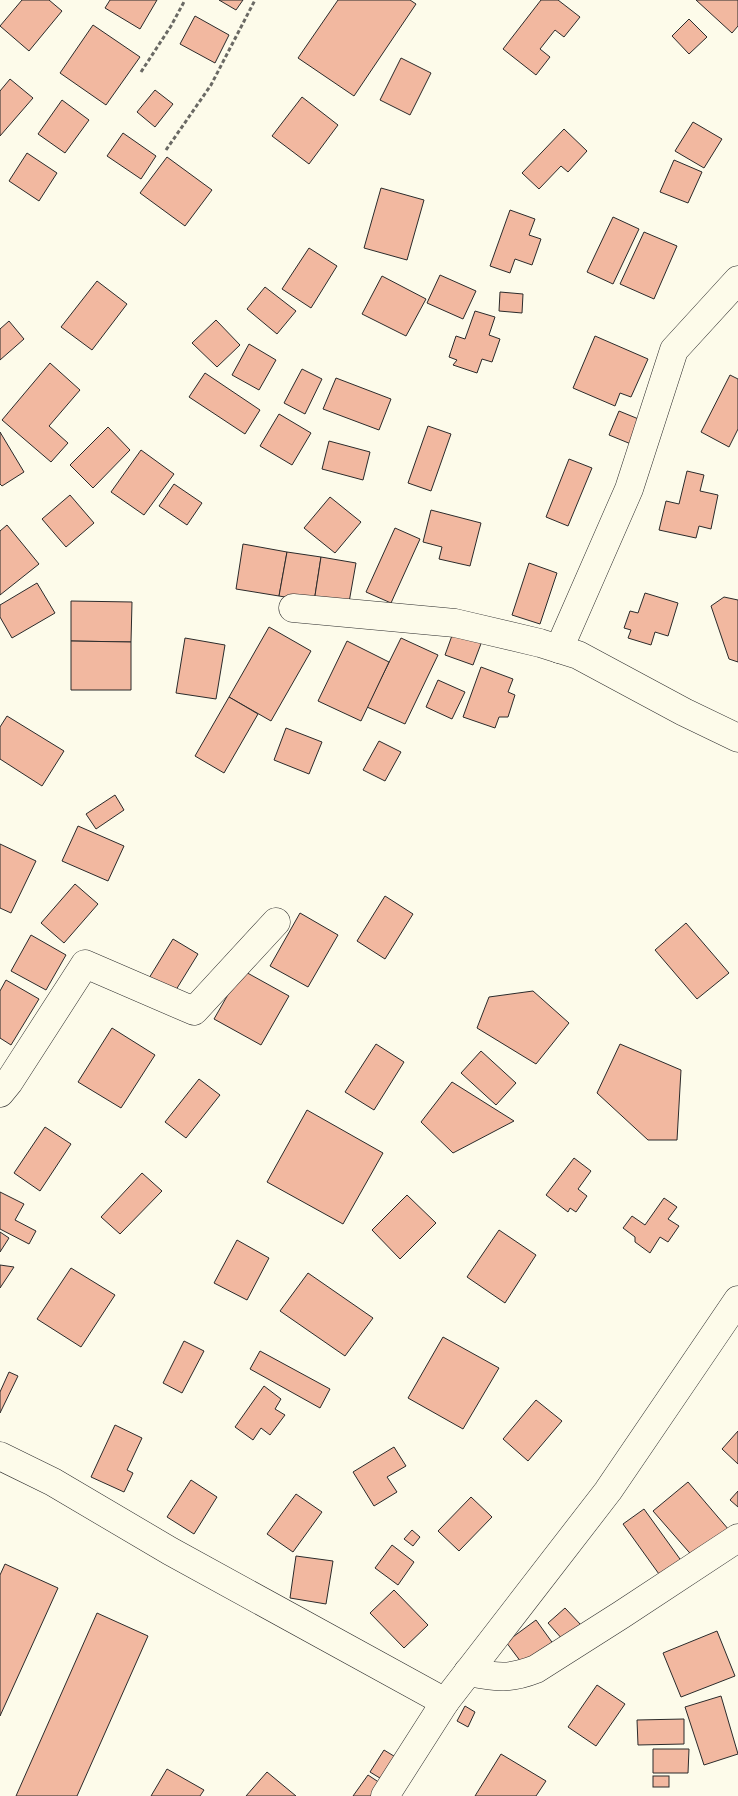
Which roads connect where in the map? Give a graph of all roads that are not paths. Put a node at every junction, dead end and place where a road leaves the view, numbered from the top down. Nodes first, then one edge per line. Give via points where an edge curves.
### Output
1 (738, 280) edge
2 (293, 608) dead end
3 (560, 649) junction
4 (738, 738) edge
5 (276, 922) dead end
6 (0, 1093) edge
7 (738, 1300) edge
8 (0, 1456) edge
9 (738, 1538) edge
10 (468, 1672) junction
11 (445, 1702) junction
12 (385, 1796) edge

1 - 3 street via 674,350 629,488
2 - 3 street via 455,623
3 - 4 street via 578,655
5 - 6 street via 194,1011 85,964
7 - 10 street via 608,1491
8 - 11 street via 53,1482 170,1551
9 - 10 street via 536,1669 503,1678
10 - 11 street
11 - 12 street

